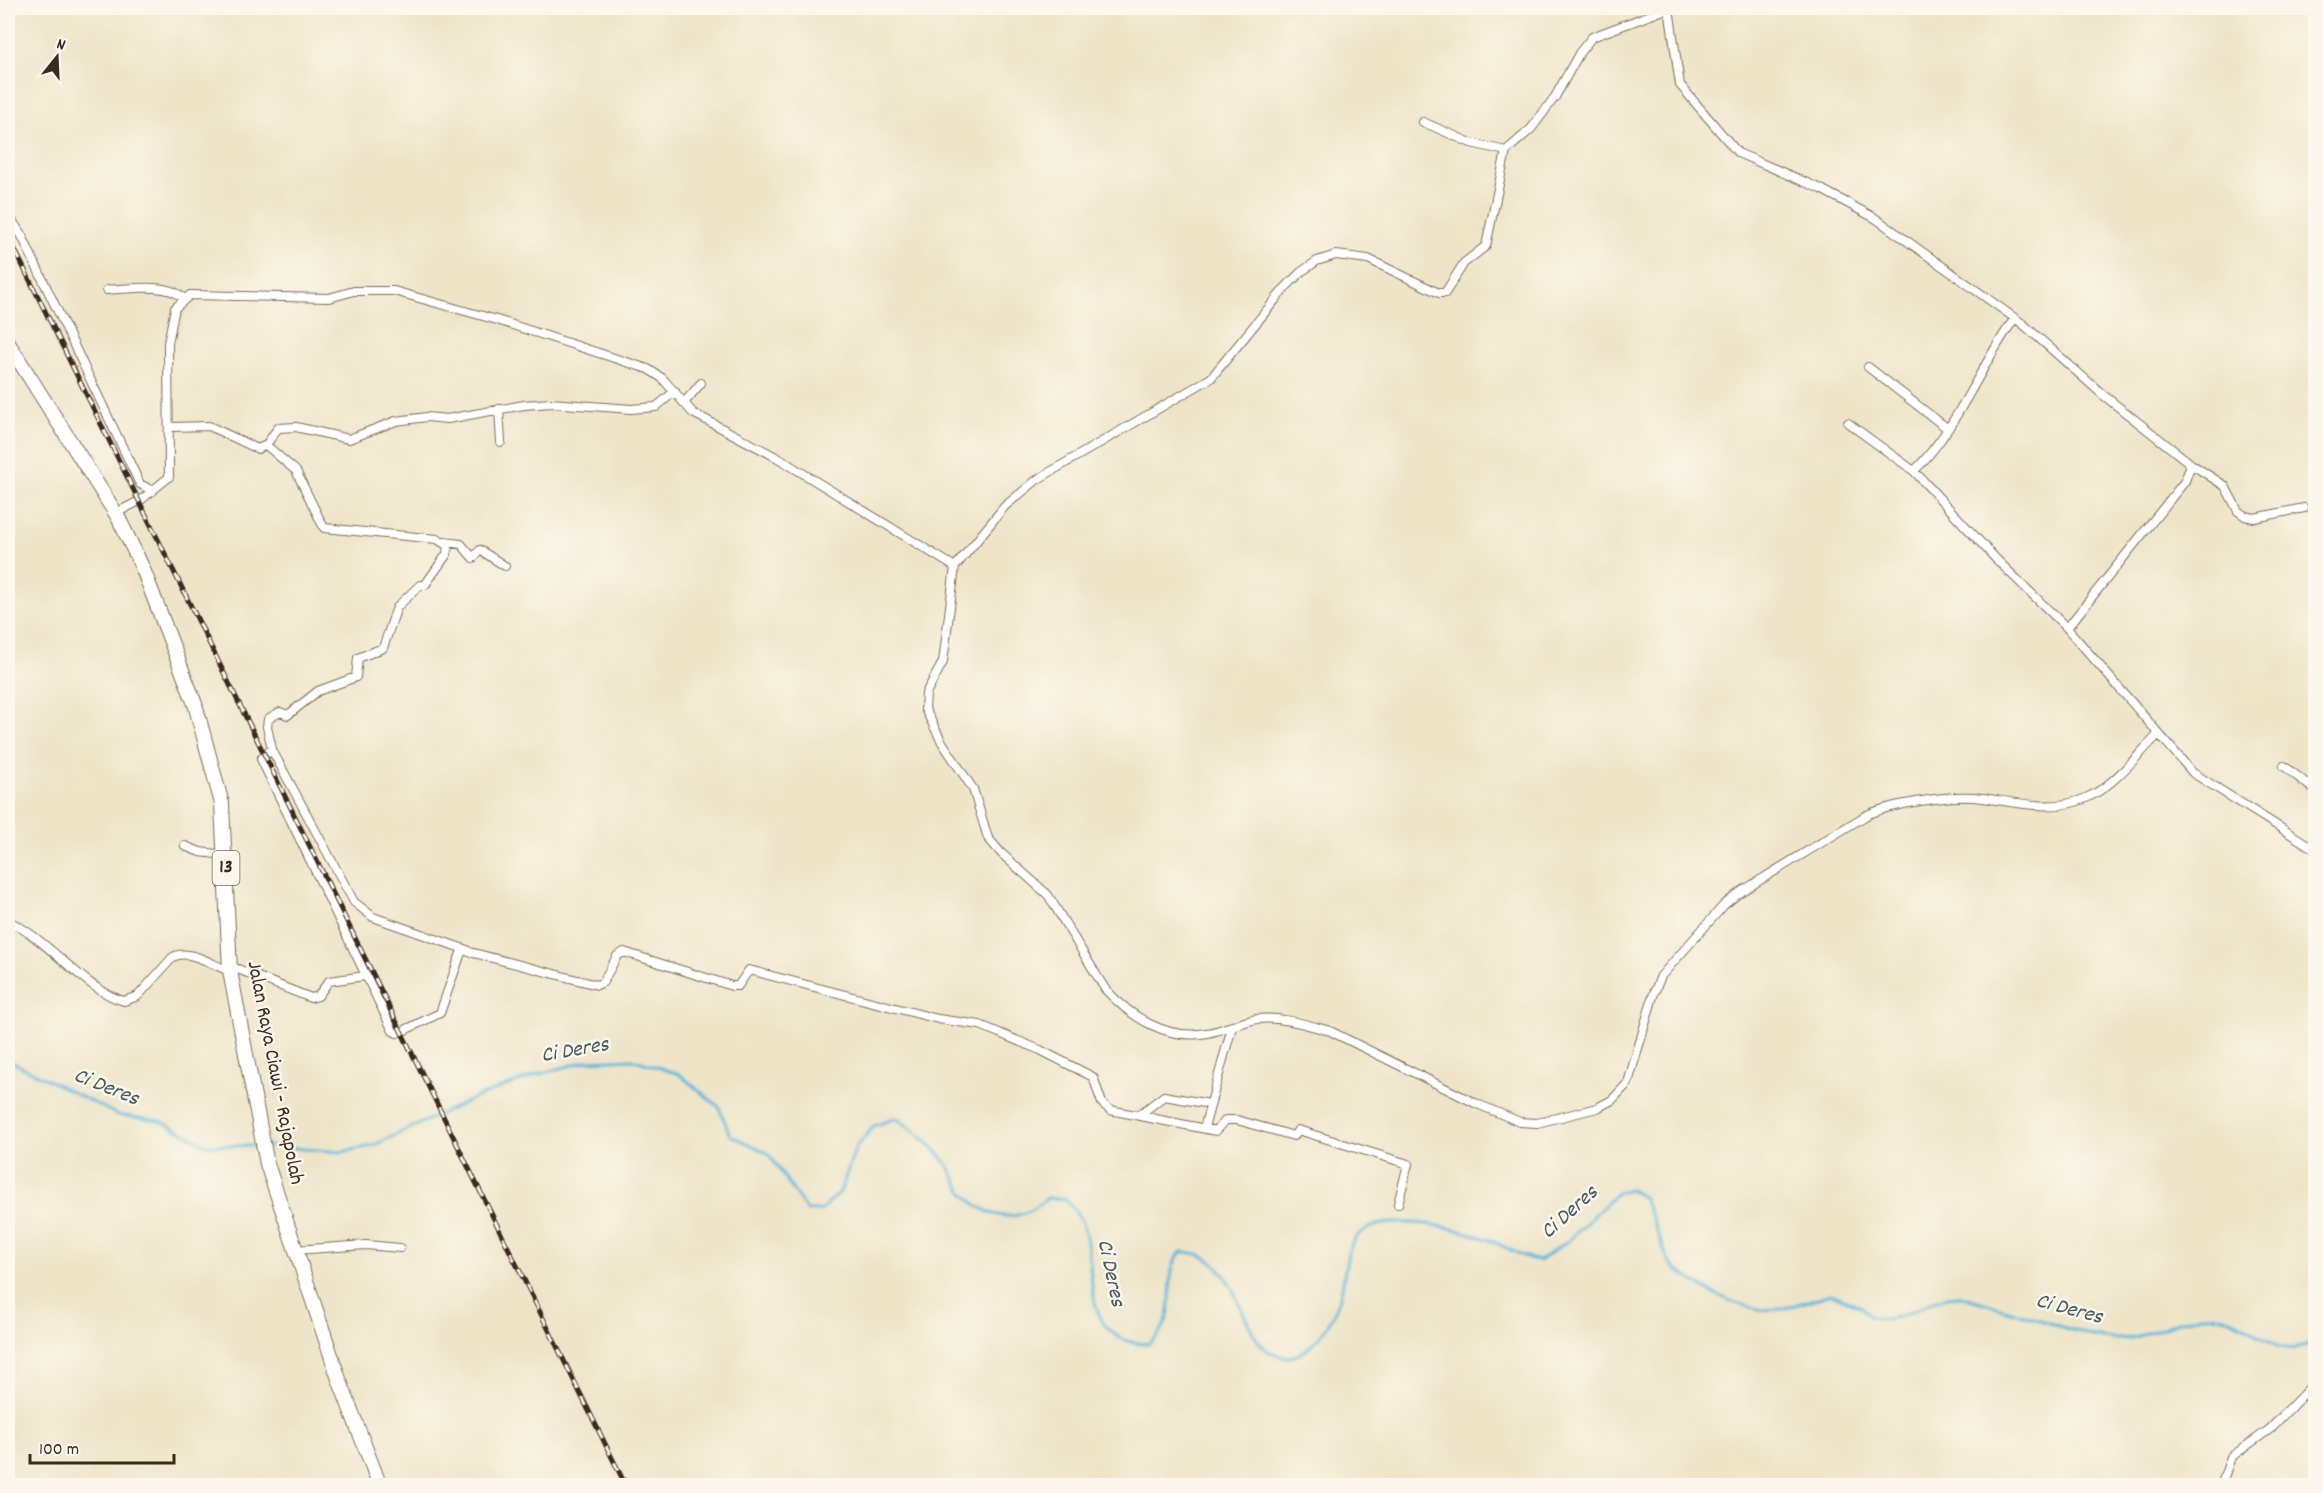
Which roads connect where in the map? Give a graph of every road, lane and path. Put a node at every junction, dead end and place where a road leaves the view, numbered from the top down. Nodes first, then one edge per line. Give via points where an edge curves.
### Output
1 (1669, 8) edge
2 (1423, 122) dead end
3 (1506, 151) junction
4 (8, 214) edge
5 (107, 290) dead end
6 (183, 298) junction
7 (2015, 318) junction
8 (8, 343) edge
9 (1868, 368) dead end
10 (701, 384) dead end
11 (675, 391) junction
12 (684, 403) junction
13 (499, 409) junction
14 (1848, 423) dead end
15 (170, 427) junction
16 (1948, 429) junction
17 (501, 442) dead end
18 (266, 445) junction
19 (2192, 464) junction
20 (1914, 471) junction
21 (153, 491) junction
22 (2304, 508) dead end
23 (116, 513) junction
24 (445, 542) junction
25 (505, 566) dead end
26 (955, 567) junction
27 (2067, 628) junction
28 (2158, 735) junction
29 (272, 750) junction
30 (2284, 766) dead end
31 (2316, 791) edge
32 (185, 846) dead end
33 (2316, 850) edge
34 (225, 855) junction
35 (8, 921) edge
36 (467, 950) junction
37 (230, 968) junction
38 (365, 976) junction
39 (1232, 1027) junction
40 (1210, 1104) junction
41 (1139, 1115) junction
42 (1204, 1128) junction
43 (1398, 1204) dead end
44 (400, 1248) dead end
45 (295, 1250) junction
46 (2316, 1382) edge
47 (380, 1485) edge
48 (2222, 1485) edge

1 - 3 street via 1592,38 1531,129
1 - 7 street via 1680,85 1738,153 1821,189 1875,218
2 - 3 street via 1471,143
3 - 26 street via 1486,246 1464,263 1445,293 1368,259 1336,255 1317,261 1285,288 1211,378 1038,479 1005,506
4 - 21 street via 140,484
5 - 6 street via 157,289 179,293
6 - 11 street via 208,294 329,298 354,291 394,291 638,365 662,378
6 - 15 street via 175,308 168,343
7 - 16 street
7 - 19 street via 2102,394
8 - 23 highway, Jalan Raya Ciawi - Rajapolah / 13
9 - 16 street
10 - 12 street
11 - 12 street
11 - 13 street via 656,407 551,403
12 - 26 street via 707,421 778,458
13 - 17 street
13 - 18 street via 447,419 396,421 349,439 296,427 278,428
14 - 20 street
15 - 18 street via 209,426 258,449
15 - 21 street via 169,477
16 - 20 street
18 - 24 street via 296,471 324,528
19 - 22 street via 2225,486 2238,511 2245,516 2254,518
19 - 27 street via 2185,481
20 - 27 street via 1996,560
21 - 23 street
23 - 34 highway, Jalan Raya Ciawi - Rajapolah / 13 via 195,704 222,804
24 - 25 street via 461,544 473,558 478,550 484,551
24 - 29 street via 447,554 425,585 420,585 398,606 383,648 358,659 356,677 318,691 289,714 280,712 268,720
26 - 39 street via 943,662 926,693 925,709 974,789 988,838 1048,895 1105,989 1130,1013 1179,1034
27 - 28 street
28 - 33 street via 2207,783
28 - 39 street via 2101,790 2084,799 2032,805 1970,796 1883,808 1739,893 1661,976 1628,1083 1612,1100 1597,1108 1528,1124 1475,1103 1330,1031 1308,1024 1259,1019
29 - 36 street via 354,902 373,917
29 - 38 street via 261,762
30 - 31 street
32 - 34 street
34 - 37 highway, Jalan Raya Ciawi - Rajapolah / 13
35 - 37 street via 49,947 105,994 124,1001 138,996 180,954
36 - 38 street via 459,952 440,1013 400,1032 393,1031
36 - 41 street via 597,985 603,982 616,956 624,952 732,986 738,986 748,970 938,1019 977,1024 1077,1068 1093,1077 1102,1103 1110,1110
37 - 38 street via 311,998 320,994 329,981
37 - 45 highway, Jalan Raya Ciawi - Rajapolah / 13 via 267,1164
39 - 40 street
40 - 41 street via 1164,1096
40 - 42 street
41 - 42 street
42 - 43 street via 1216,1131 1226,1120 1238,1120 1294,1136 1298,1130 1408,1164
44 - 45 street via 366,1245
45 - 47 highway, Jalan Raya Ciawi - Rajapolah / 13
46 - 48 street via 2270,1428 2231,1457

